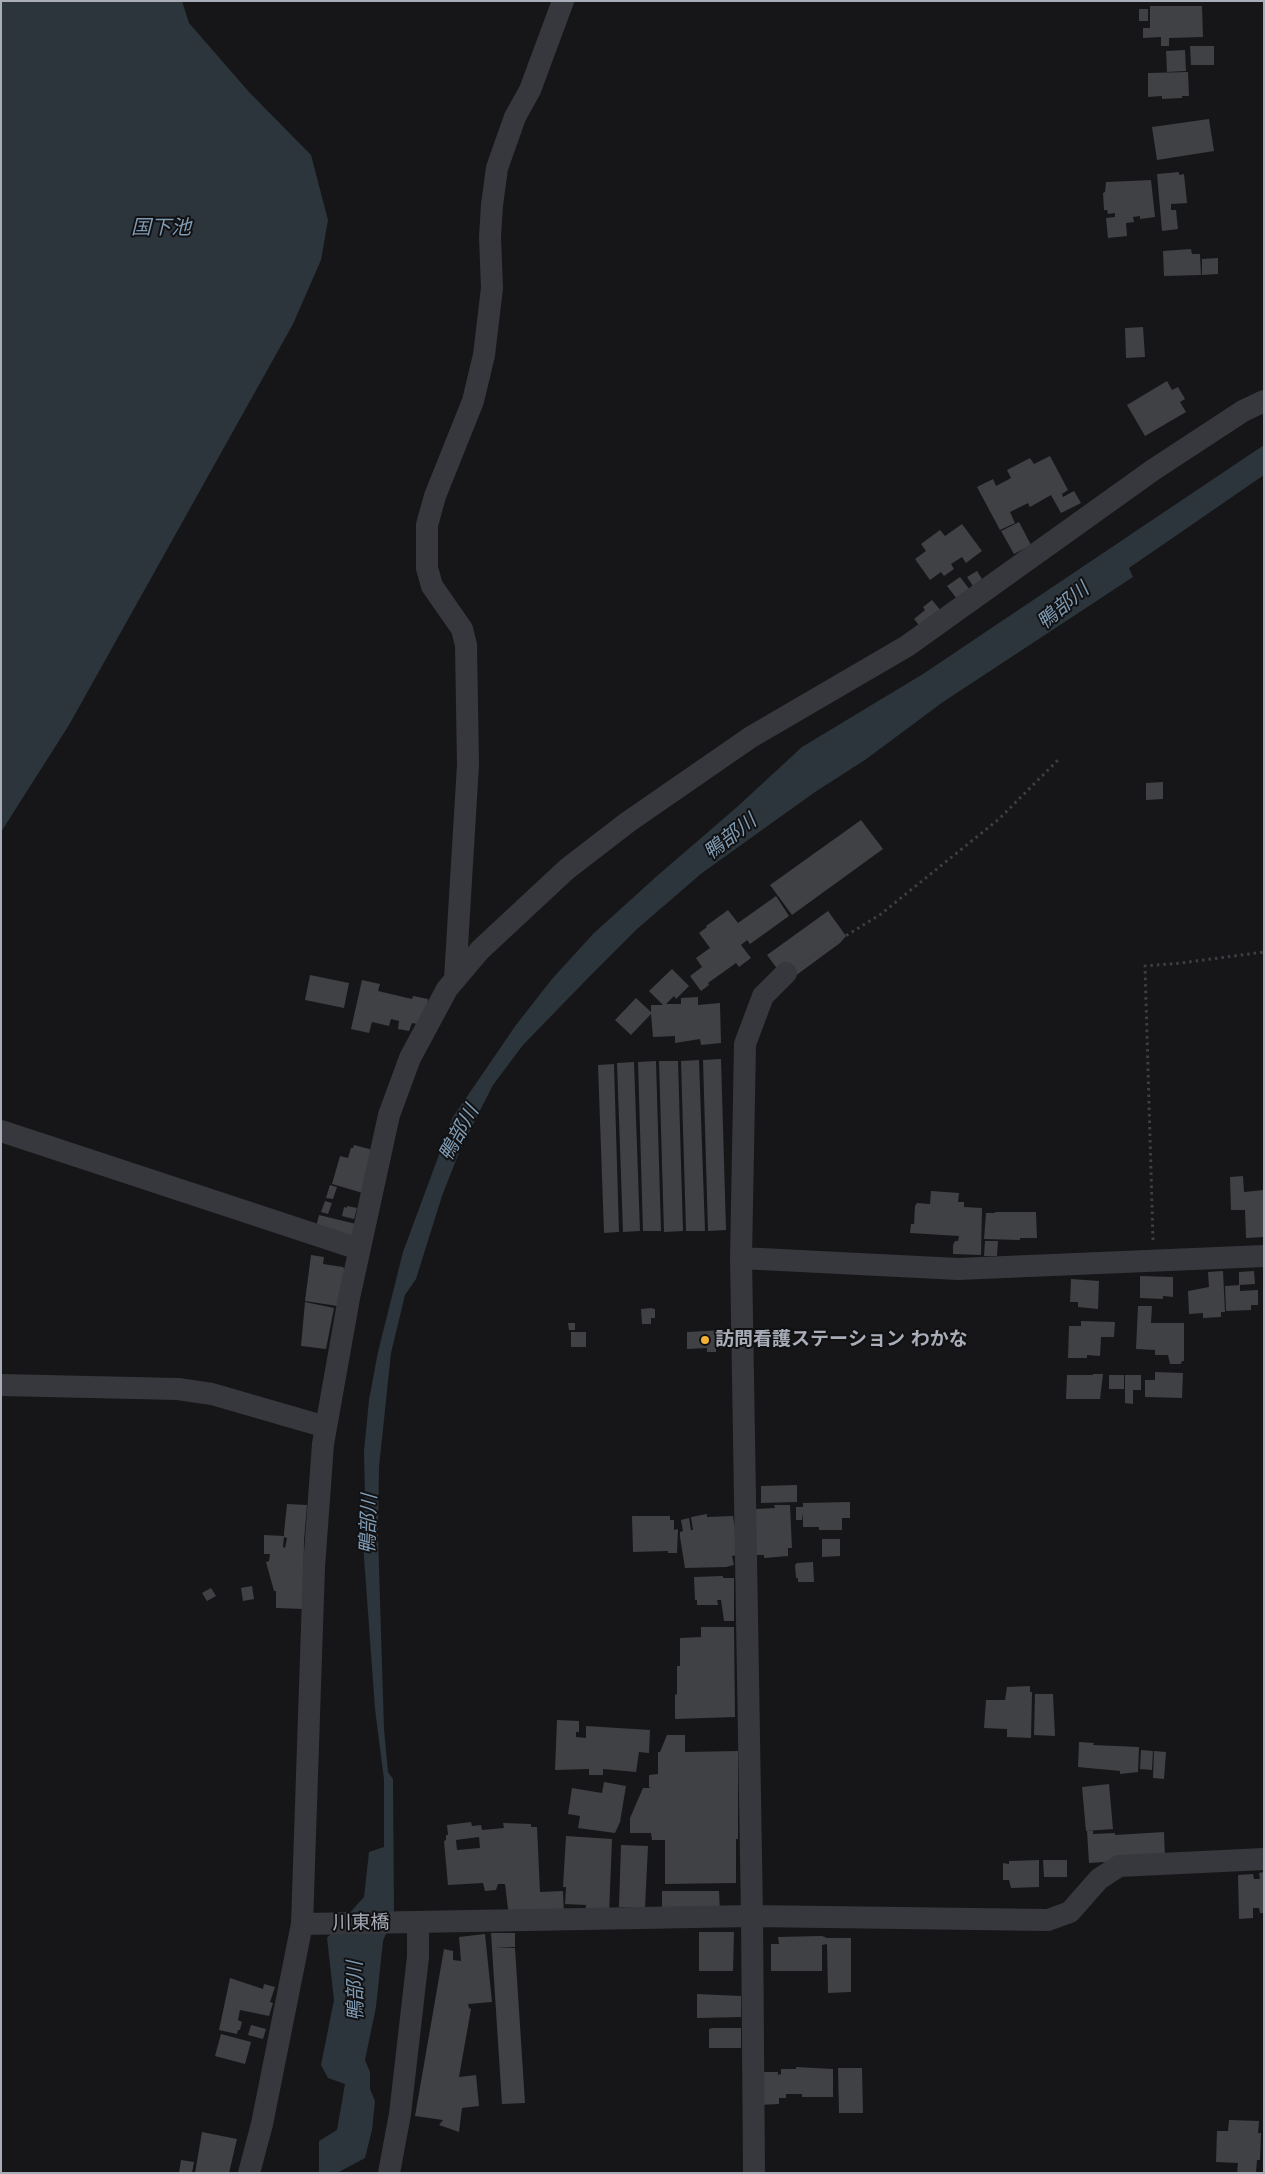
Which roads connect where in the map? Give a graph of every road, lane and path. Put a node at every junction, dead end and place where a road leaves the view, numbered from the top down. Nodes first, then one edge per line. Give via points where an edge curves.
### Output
1 (562, 1) edge
2 (1264, 400) edge
3 (1059, 759) dead end
4 (1264, 952) edge
5 (786, 973) joint
6 (455, 979) junction
7 (1, 1131) edge
8 (359, 1249) junction
9 (1264, 1256) edge
10 (740, 1258) junction
11 (1153, 1261) junction
12 (1, 1385) edge
13 (326, 1427) junction
14 (1264, 1859) edge
15 (752, 1916) junction
16 (412, 1923) junction
17 (309, 1925) junction
18 (249, 2173) edge
19 (389, 2173) edge
20 (754, 2173) edge

1 - 6 street via 497,168 490,237 492,288 484,355 473,401 426,525 427,568 432,586 462,629 466,645 468,765
2 - 6 street via 1242,410 1154,470 907,646 751,737 628,822 567,869 480,950
3 - 5 path via 999,819 881,914
4 - 11 path via 1145,966
5 - 10 street via 764,996 745,1044
6 - 8 street via 410,1058 388,1115
7 - 8 street
8 - 13 street
9 - 11 street
10 - 11 street via 958,1269
10 - 15 street
12 - 13 street via 178,1389 212,1394
13 - 17 street via 314,1566
14 - 15 street, 川東橋 via 1120,1866 1099,1880 1070,1912 1048,1920
15 - 16 street, 川東橋
15 - 20 street
16 - 17 street, 川東橋
16 - 19 street via 418,1957 400,2114
17 - 18 street

